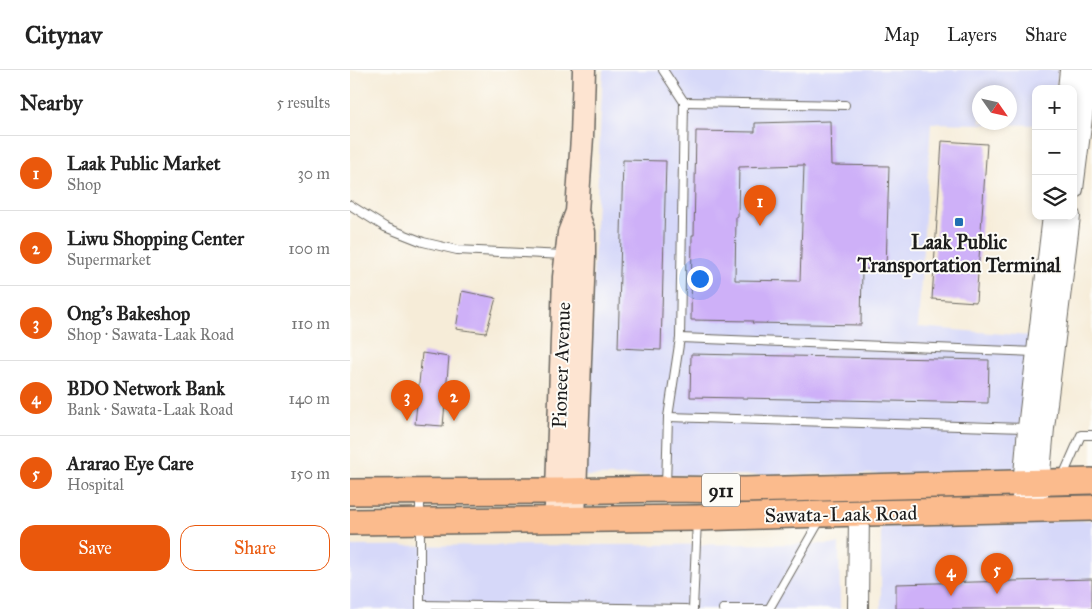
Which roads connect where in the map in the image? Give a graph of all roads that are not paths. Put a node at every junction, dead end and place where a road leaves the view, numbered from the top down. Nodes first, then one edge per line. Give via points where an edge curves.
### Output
1 (584, 70) edge
2 (663, 70) edge
3 (1070, 70) edge
4 (1088, 70) edge
5 (1068, 85) edge
6 (684, 102) junction
7 (846, 105) dead end
8 (1075, 175) edge
9 (350, 205) edge
10 (1053, 220) edge
11 (1069, 220) edge
12 (575, 255) junction
13 (680, 338) junction
14 (1045, 352) junction
15 (668, 417) junction
16 (1036, 428) junction
17 (1092, 435) edge
18 (1092, 482) edge
19 (1041, 483) junction
20 (666, 489) junction
21 (566, 491) junction
22 (350, 492) edge
23 (420, 492) junction
24 (1092, 508) edge
25 (1029, 510) junction
26 (859, 513) junction
27 (823, 514) junction
28 (697, 518) junction
29 (564, 520) junction
30 (420, 521) junction
31 (350, 522) edge
32 (420, 607) edge
33 (686, 609) edge
34 (693, 609) edge
35 (723, 609) edge
36 (769, 609) edge
37 (858, 609) edge

1 - 12 main road, Pioneer Avenue via 577,212 569,233
2 - 6 lane
3 - 5 street
4 - 8 street
6 - 7 lane
6 - 13 lane
9 - 12 lane via 385,227 423,242 457,250
10 - 14 street
11 - 14 street
12 - 21 main road, Pioneer Avenue via 580,319
13 - 14 lane
13 - 15 lane
14 - 16 street
15 - 16 lane
15 - 20 lane
16 - 19 street
17 - 19 lane via 1081,436
18 - 19 main road, Sawata-Laak Road / 911
19 - 20 main road, Sawata-Laak Road / 911
19 - 25 street
20 - 21 main road, Sawata-Laak Road / 911
21 - 23 main road, Sawata-Laak Road / 911
21 - 29 main road, Pioneer Avenue
22 - 23 main road, Sawata-Laak Road / 911
23 - 30 lane
24 - 25 main road, Sawata-Laak Road / 911
25 - 26 main road, Sawata-Laak Road / 911
26 - 27 main road, Sawata-Laak Road / 911
26 - 37 street
27 - 28 main road, Sawata-Laak Road / 911
27 - 36 lane
28 - 29 main road, Sawata-Laak Road / 911
28 - 34 lane
29 - 30 main road, Sawata-Laak Road / 911
30 - 31 main road, Sawata-Laak Road / 911
30 - 32 lane
32 - 33 lane
35 - 36 lane

